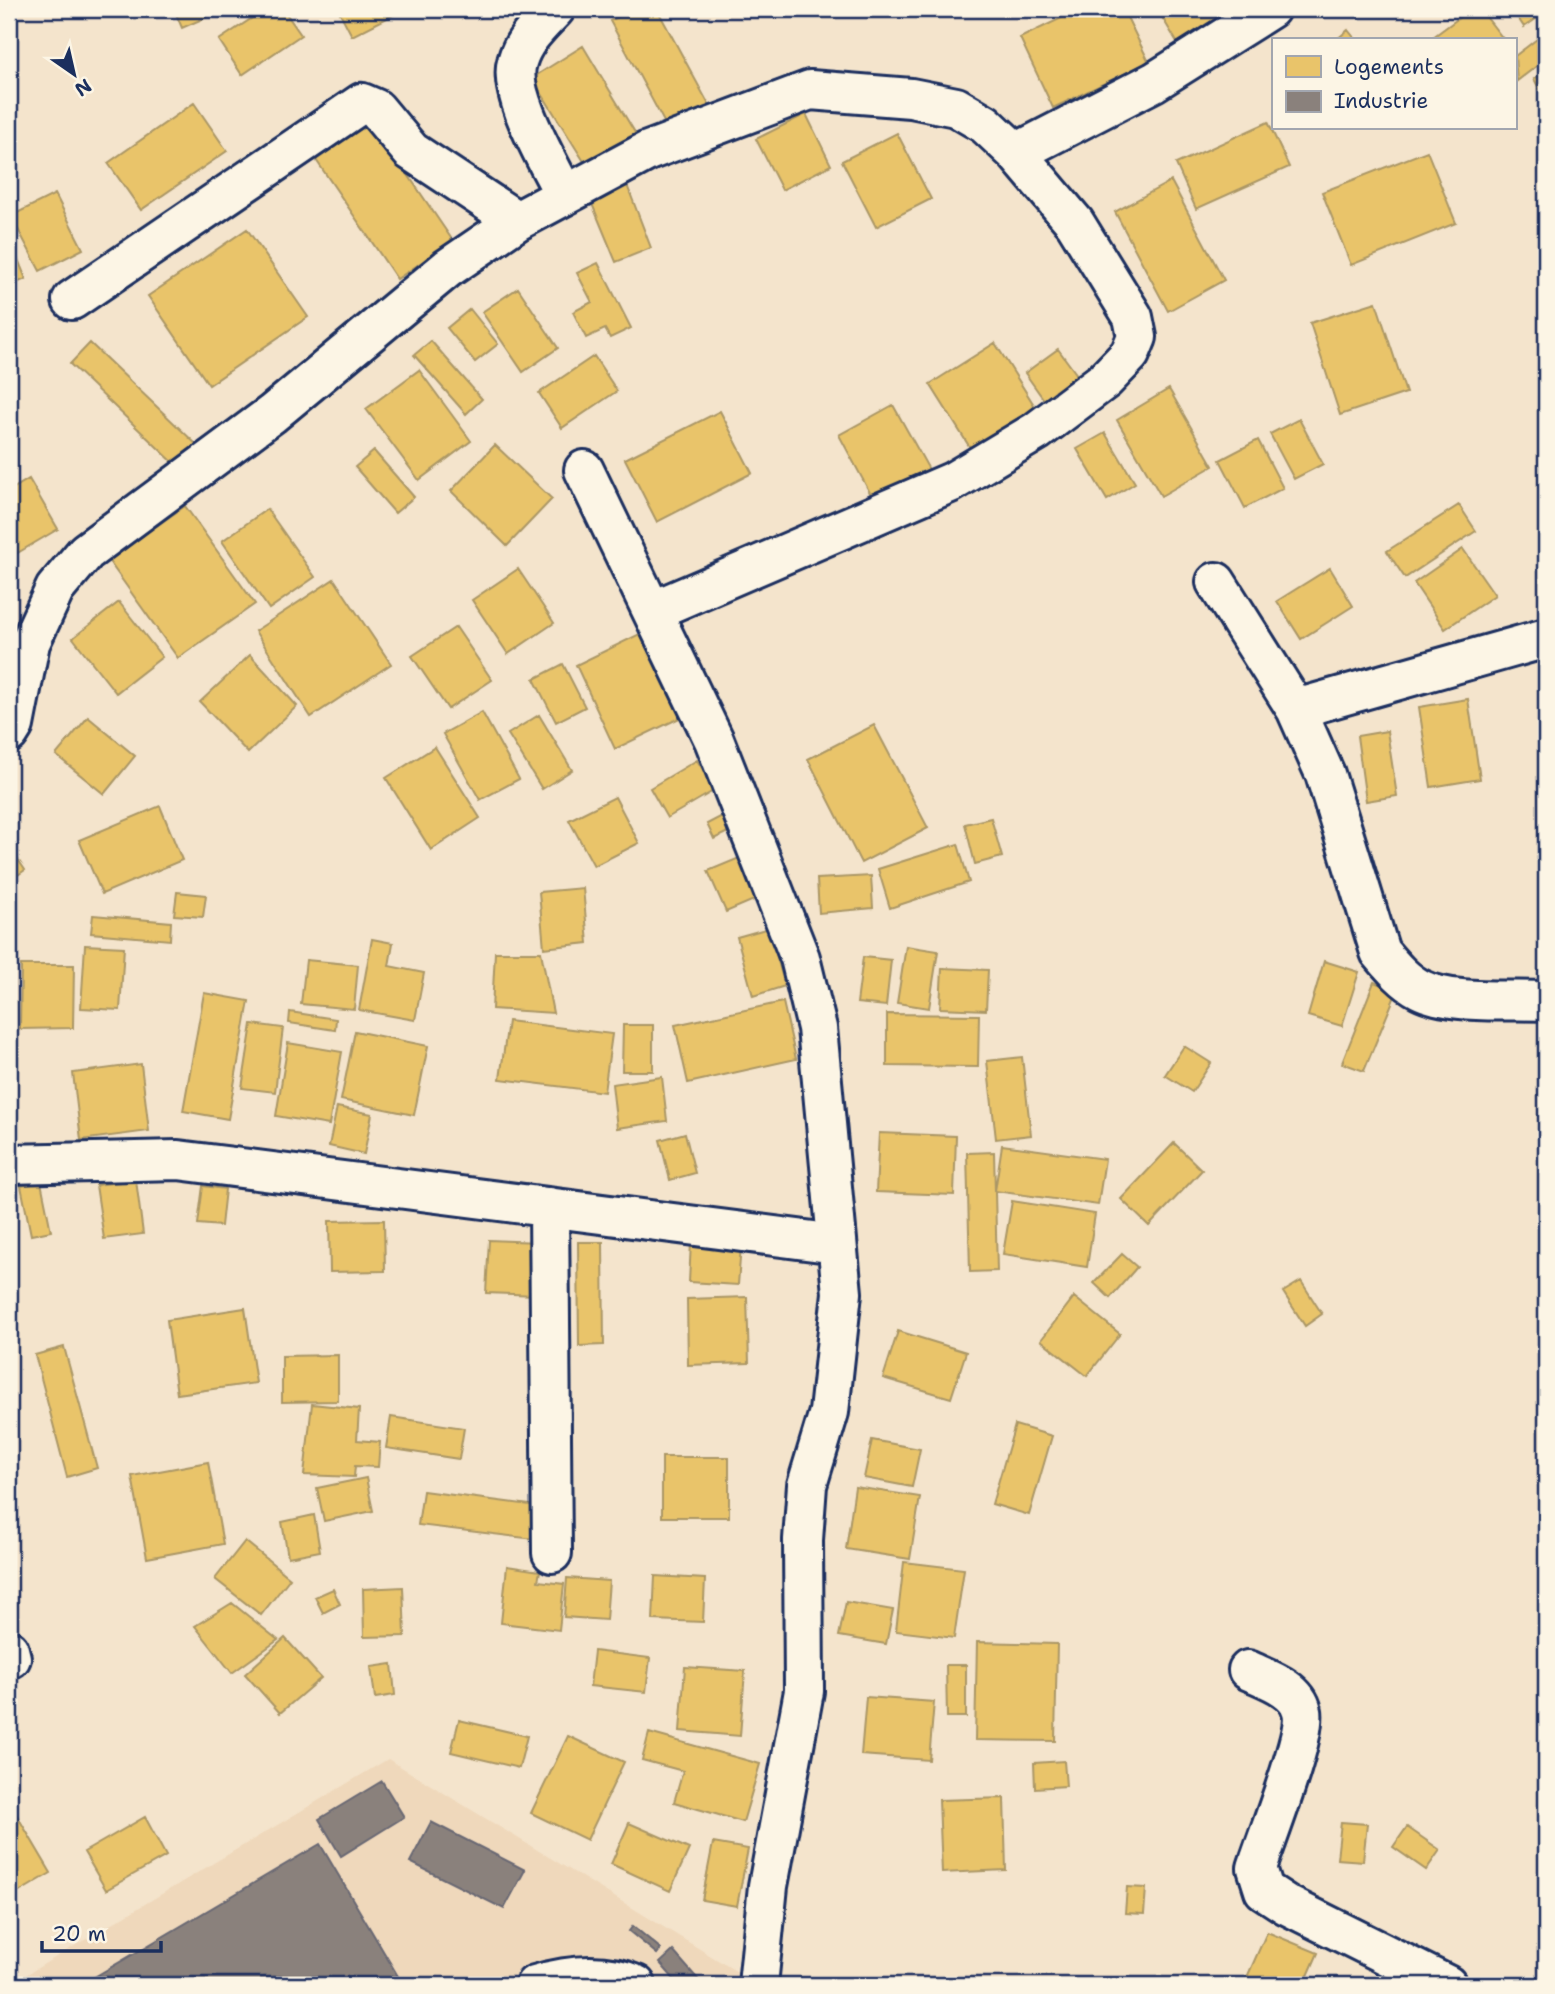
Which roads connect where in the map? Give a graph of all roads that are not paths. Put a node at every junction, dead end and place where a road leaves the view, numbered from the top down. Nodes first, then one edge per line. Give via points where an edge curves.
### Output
1 (555, 9) edge
2 (1270, 9) edge
3 (1016, 153) junction
4 (564, 194) junction
5 (517, 221) junction
6 (72, 300) dead end
7 (584, 470) dead end
8 (1216, 582) dead end
9 (652, 611) junction
10 (1546, 638) edge
11 (1296, 709) junction
12 (9, 733) edge
13 (1546, 1001) edge
14 (9, 1164) edge
15 (550, 1207) junction
16 (837, 1244) junction
17 (552, 1553) dead end
18 (1248, 1670) dead end
19 (535, 1985) edge
20 (636, 1985) edge
21 (758, 1985) edge
22 (1447, 1985) edge

1 - 4 street via 528,38 516,64 515,88
2 - 3 street via 1154,82
3 - 4 street via 985,124 956,107 911,98 810,90 648,151
3 - 9 street via 1075,223 1133,317 1137,337 1130,354 1105,380 1037,431 952,482
4 - 5 street
5 - 6 street via 411,151 376,109 362,103
5 - 12 street via 448,268 272,414 86,552 55,589 30,643
7 - 9 street
8 - 11 street
9 - 16 street via 714,740 800,958 817,1028
10 - 11 street
11 - 13 street via 1325,774 1380,952 1420,990 1451,997
14 - 15 street via 178,1160
15 - 16 street
15 - 17 street
16 - 21 street via 842,1293 829,1412 807,1485 804,1691 768,1886
18 - 22 street via 1290,1691 1303,1712 1300,1737 1257,1868 1264,1890
19 - 20 street via 564,1976 620,1978

